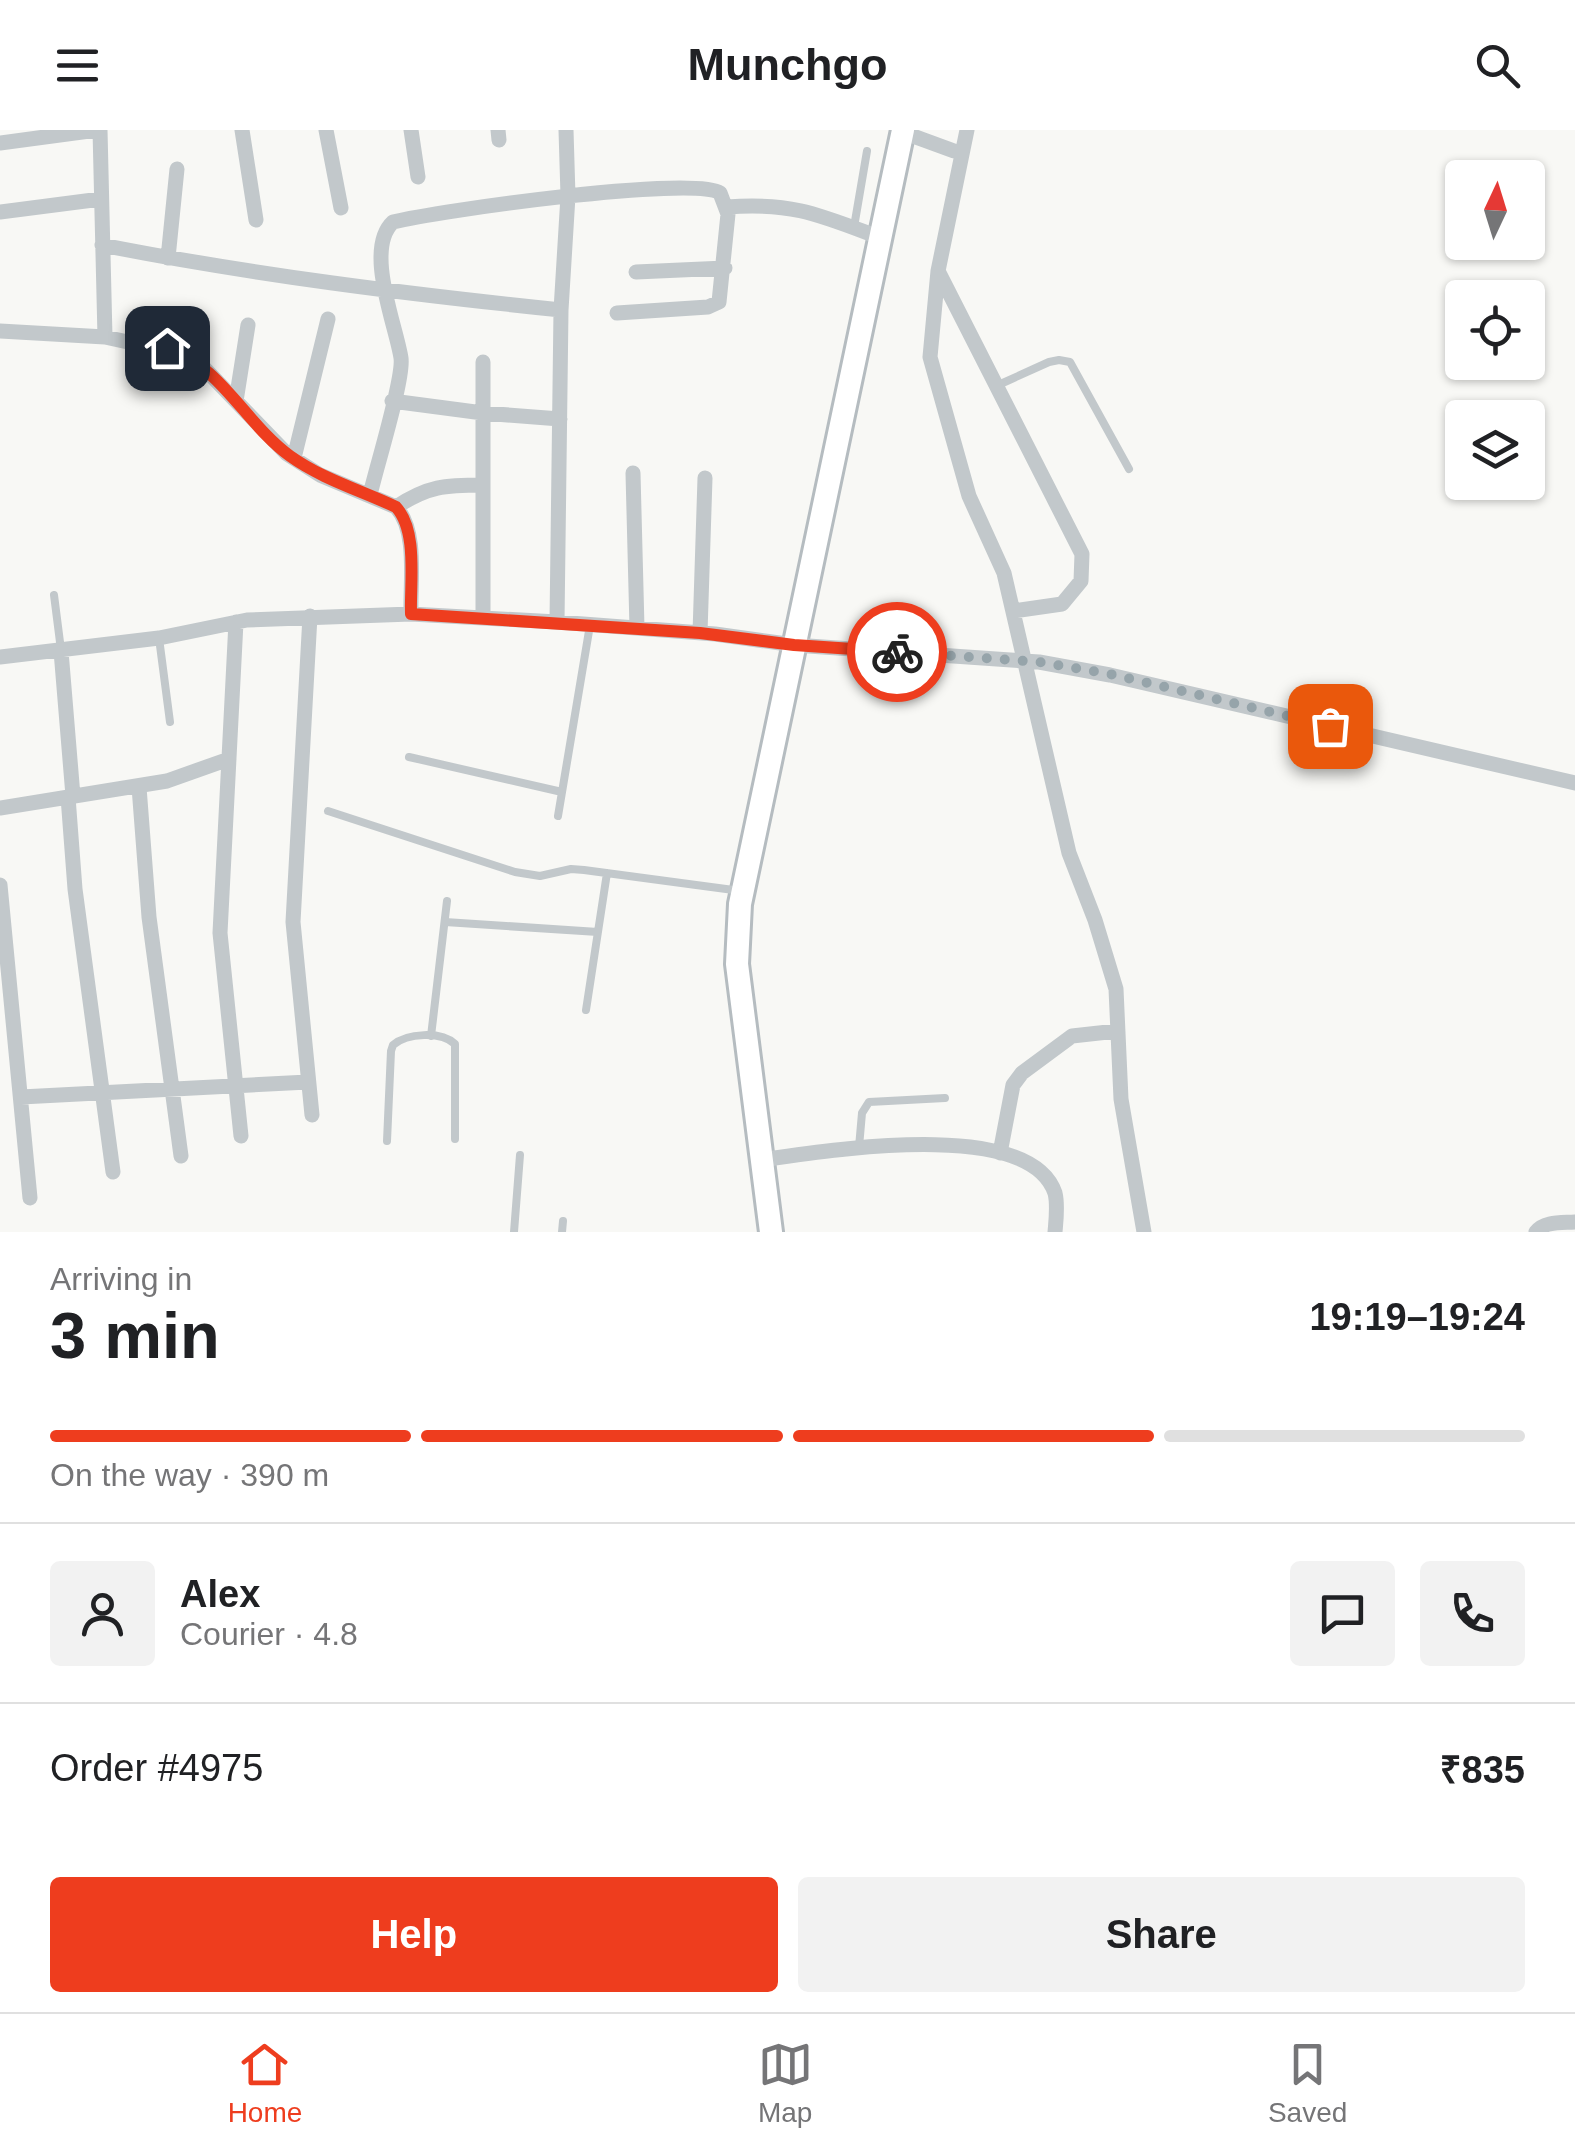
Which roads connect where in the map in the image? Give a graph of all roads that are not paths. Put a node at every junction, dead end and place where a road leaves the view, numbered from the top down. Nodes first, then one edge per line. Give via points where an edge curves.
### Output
1 (98, 130) edge
2 (242, 130) edge
3 (326, 130) edge
4 (411, 130) edge
5 (566, 130) edge
6 (968, 130) edge
7 (902, 131) edge
8 (0, 142) edge
9 (866, 151) dead end
10 (954, 152) dead end
11 (178, 169) dead end
12 (418, 177) dead end
13 (568, 196) junction
14 (101, 199) junction
15 (341, 208) dead end
16 (727, 208) junction
17 (0, 212) edge
18 (256, 220) dead end
19 (854, 228) junction
20 (880, 238) junction
21 (102, 245) junction
22 (168, 258) junction
23 (725, 268) junction
24 (938, 271) junction
25 (636, 272) dead end
26 (384, 292) junction
27 (561, 310) junction
28 (617, 313) dead end
29 (328, 319) dead end
30 (248, 325) dead end
31 (0, 331) edge
32 (105, 337) junction
33 (483, 362) dead end
34 (996, 386) junction
35 (236, 401) junction
36 (392, 401) junction
37 (483, 414) junction
38 (560, 419) junction
39 (294, 458) junction
40 (1129, 470) dead end
41 (633, 473) dead end
42 (704, 478) dead end
43 (483, 485) junction
44 (370, 495) junction
45 (396, 507) junction
46 (54, 595) dead end
47 (1013, 612) junction
48 (411, 614) junction
49 (310, 616) junction
50 (483, 617) junction
51 (236, 622) junction
52 (557, 622) junction
53 (590, 624) junction
54 (637, 628) junction
55 (700, 633) junction
56 (159, 638) junction
57 (794, 645) junction
58 (61, 650) junction
59 (0, 657) edge
60 (1024, 662) junction
61 (170, 722) dead end
62 (409, 756) dead end
63 (229, 760) junction
64 (1575, 783) edge
65 (138, 787) junction
66 (562, 792) junction
67 (70, 797) junction
68 (0, 808) edge
69 (328, 810) dead end
70 (558, 816) dead end
71 (607, 873) junction
72 (0, 886) edge
73 (742, 891) junction
74 (447, 901) dead end
75 (445, 922) junction
76 (598, 932) junction
77 (586, 1010) dead end
78 (1117, 1032) junction
79 (431, 1036) junction
80 (308, 1082) junction
81 (236, 1086) junction
82 (172, 1089) junction
83 (102, 1094) junction
84 (21, 1097) junction
85 (944, 1098) dead end
86 (312, 1114) dead end
87 (241, 1136) dead end
88 (455, 1139) dead end
89 (387, 1141) dead end
90 (859, 1147) junction
91 (1000, 1152) junction
92 (520, 1155) dead end
93 (181, 1156) dead end
94 (760, 1160) junction
95 (113, 1172) dead end
96 (30, 1198) dead end
97 (563, 1222) dead end
98 (1575, 1222) edge
99 (514, 1232) edge
100 (562, 1232) edge
101 (770, 1232) edge
102 (1055, 1232) edge
103 (1144, 1232) edge
104 (1536, 1232) edge

1 - 8 street
1 - 14 street
2 - 18 street
3 - 15 street
4 - 12 street
5 - 13 street
6 - 24 street
7 - 10 street
7 - 20 main road
9 - 19 lane
11 - 22 street
13 - 16 street via 697,186 720,193
13 - 26 street via 393,222 383,239
13 - 27 street
14 - 17 street
14 - 21 street
16 - 19 street via 804,209
16 - 23 street
19 - 20 street
20 - 57 main road
21 - 22 street
21 - 32 street
22 - 26 street
23 - 25 street
23 - 28 street via 716,306
24 - 34 street
24 - 47 street via 930,357 969,496 1004,572
26 - 27 street
26 - 36 street via 402,362
27 - 38 street
29 - 39 street
30 - 35 street
31 - 32 street
32 - 35 street via 187,354
33 - 37 street
34 - 40 lane via 1049,362 1070,362
34 - 47 street via 1084,568 1062,604
35 - 39 street
36 - 37 street
36 - 44 street
37 - 38 street
37 - 43 street
38 - 52 street
39 - 44 street
41 - 54 street
42 - 55 street
43 - 45 street via 443,484
43 - 50 street
44 - 45 street
45 - 48 street via 408,534
46 - 58 lane
47 - 60 street
48 - 49 street
48 - 50 street
49 - 51 street
49 - 80 street via 293,922
50 - 52 street
51 - 56 street
51 - 63 street
52 - 53 street
53 - 54 street
53 - 66 lane
54 - 55 street
55 - 57 street
56 - 58 street
56 - 61 lane
57 - 60 street
57 - 73 main road
58 - 59 street
58 - 67 street
60 - 64 street via 1110,674
60 - 78 street via 1069,852 1116,989
62 - 66 lane
63 - 65 street
63 - 81 street via 220,933
65 - 67 street
65 - 82 street
66 - 70 lane
67 - 68 street
67 - 83 street
69 - 71 lane via 515,872
71 - 73 lane
71 - 76 lane
72 - 84 street
73 - 94 main road via 737,964
74 - 75 lane
75 - 76 lane
75 - 79 lane
76 - 77 lane
78 - 91 street via 1072,1036 1022,1073 1012,1086
78 - 103 street via 1120,1099
79 - 88 lane via 452,1039 457,1051
79 - 89 lane via 408,1036 393,1045
80 - 81 street
80 - 86 street
81 - 82 street
81 - 87 street
82 - 83 street
82 - 93 street
83 - 84 street
83 - 95 street
84 - 96 street
85 - 90 lane via 868,1102
90 - 91 street via 958,1145
90 - 94 street
91 - 102 street via 1050,1183
92 - 99 lane
94 - 101 main road
97 - 100 lane
98 - 104 street

